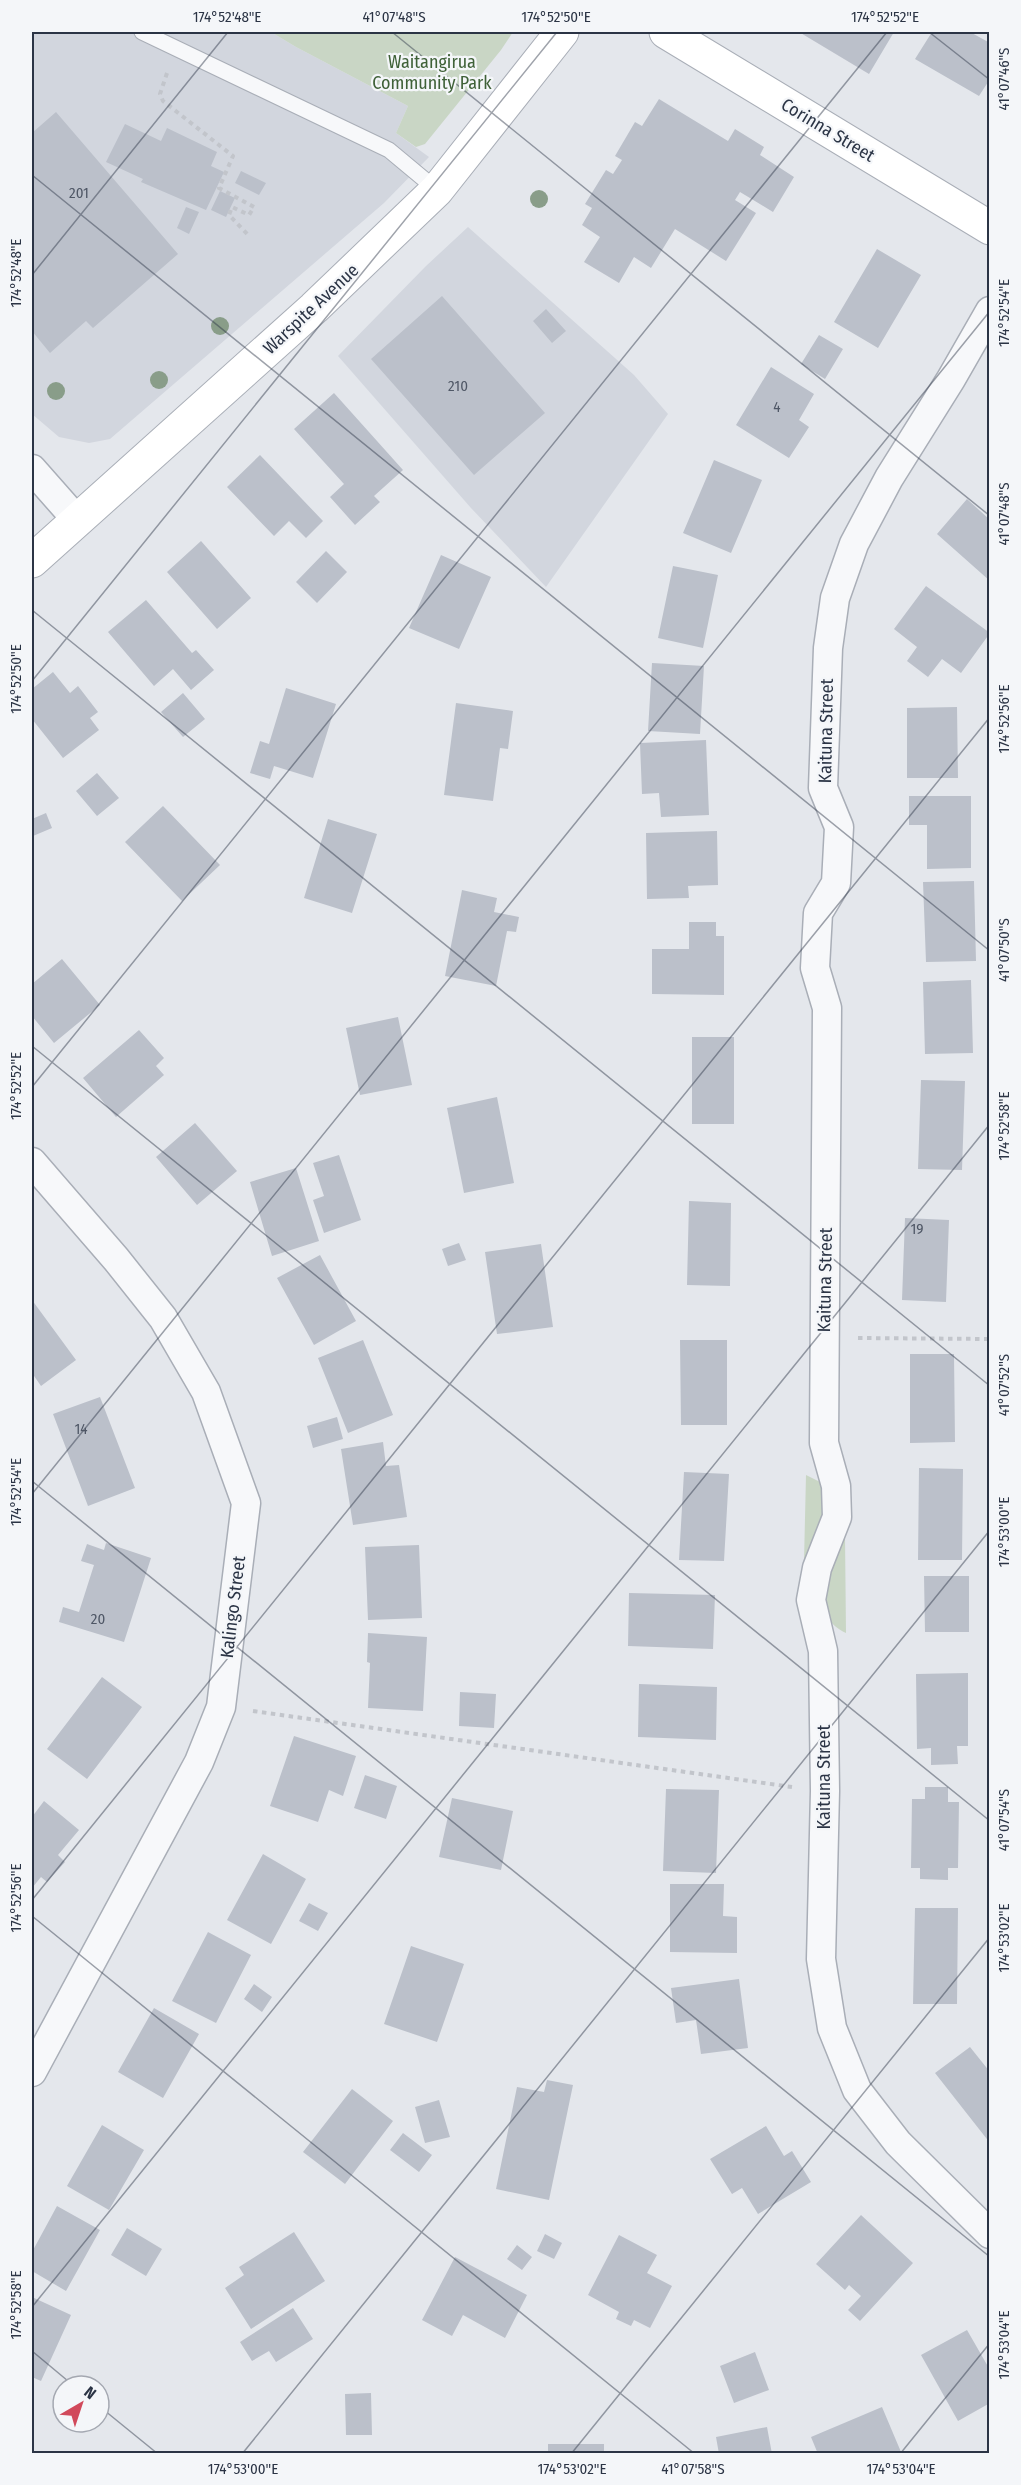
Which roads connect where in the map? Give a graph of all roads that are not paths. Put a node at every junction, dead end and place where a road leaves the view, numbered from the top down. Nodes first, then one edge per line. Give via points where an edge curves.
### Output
1 (142, 32) edge
2 (562, 32) edge
3 (666, 32) edge
4 (436, 190) junction
5 (990, 228) edge
6 (990, 311) edge
7 (32, 469) edge
8 (77, 520) junction
9 (32, 561) edge
10 (32, 1162) edge
11 (32, 2072) edge
12 (990, 2234) edge

1 - 4 lane via 389,150
2 - 4 main road, Warspite Avenue
3 - 5 main road, Corinna Street
4 - 8 main road, Warspite Avenue via 314,308
6 - 12 street, Kaituna Street via 889,478 854,544 835,598 828,648 823,788 839,827 836,883 818,913 815,968 827,1008 824,1443 836,1486 837,1517 817,1568 811,1600 823,1651 821,1959 832,2028 857,2090 891,2134
7 - 8 street
8 - 9 main road, Warspite Avenue
10 - 11 street, Kalingo Street via 163,1318 206,1392 246,1503 221,1707 199,1762

